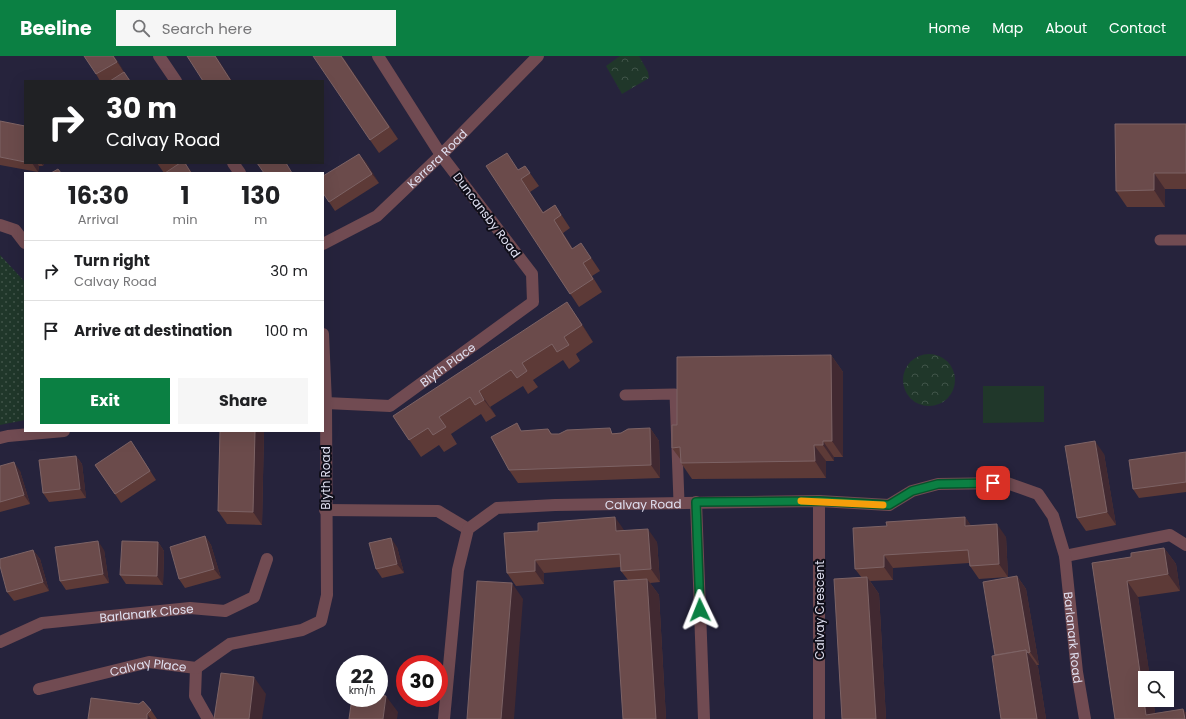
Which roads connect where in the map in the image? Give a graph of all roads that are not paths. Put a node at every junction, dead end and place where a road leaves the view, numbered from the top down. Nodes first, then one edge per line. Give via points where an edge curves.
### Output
1 (159, 56) edge
2 (378, 56) edge
3 (538, 56) edge
4 (175, 80) edge
5 (441, 155) junction
6 (0, 225) edge
7 (1160, 240) dead end
8 (1186, 240) edge
9 (24, 242) edge
10 (324, 243) edge
11 (532, 274) joint
12 (324, 357) edge
13 (625, 395) dead end
14 (326, 403) junction
15 (53, 432) edge
16 (0, 438) edge
17 (819, 501) junction
18 (679, 502) junction
19 (696, 502) junction
20 (325, 510) junction
21 (468, 529) junction
22 (1186, 545) edge
23 (1065, 556) junction
24 (267, 559) dead end
25 (321, 621) joint
26 (0, 642) edge
27 (196, 668) junction
28 (39, 689) dead end
29 (208, 719) edge
30 (444, 719) edge
31 (704, 719) edge
32 (819, 719) edge
33 (1085, 719) edge

1 - 4 street
2 - 5 street, Duncansby Road
3 - 5 street, Kerrera Road
5 - 10 street, Kerrera Road via 377,216
5 - 11 street, Duncansby Road
6 - 9 street via 15,230
7 - 8 lane
11 - 14 street, Blyth Place via 534,302 390,406
12 - 14 street, Blyth Road
13 - 18 lane via 675,394
14 - 20 street, Blyth Road
15 - 16 street
17 - 19 street, Calvay Road
17 - 23 street, Calvay Road via 889,505 912,491 938,484 1007,483 1038,494 1053,516
17 - 32 street, Calvay Crescent
18 - 19 street, Calvay Road
18 - 21 street, Calvay Road via 496,508
19 - 31 street
20 - 21 street via 438,511
20 - 25 street, Blyth Road via 327,595
21 - 30 street via 458,570
22 - 23 street via 1170,535
23 - 33 street, Barlanark Road via 1077,672
24 - 26 street, Barlanark Close via 254,597 225,611 190,608 42,623
25 - 27 street, Calvay Place via 302,630 230,644
27 - 28 street, Calvay Place via 149,662
27 - 29 street via 195,696

